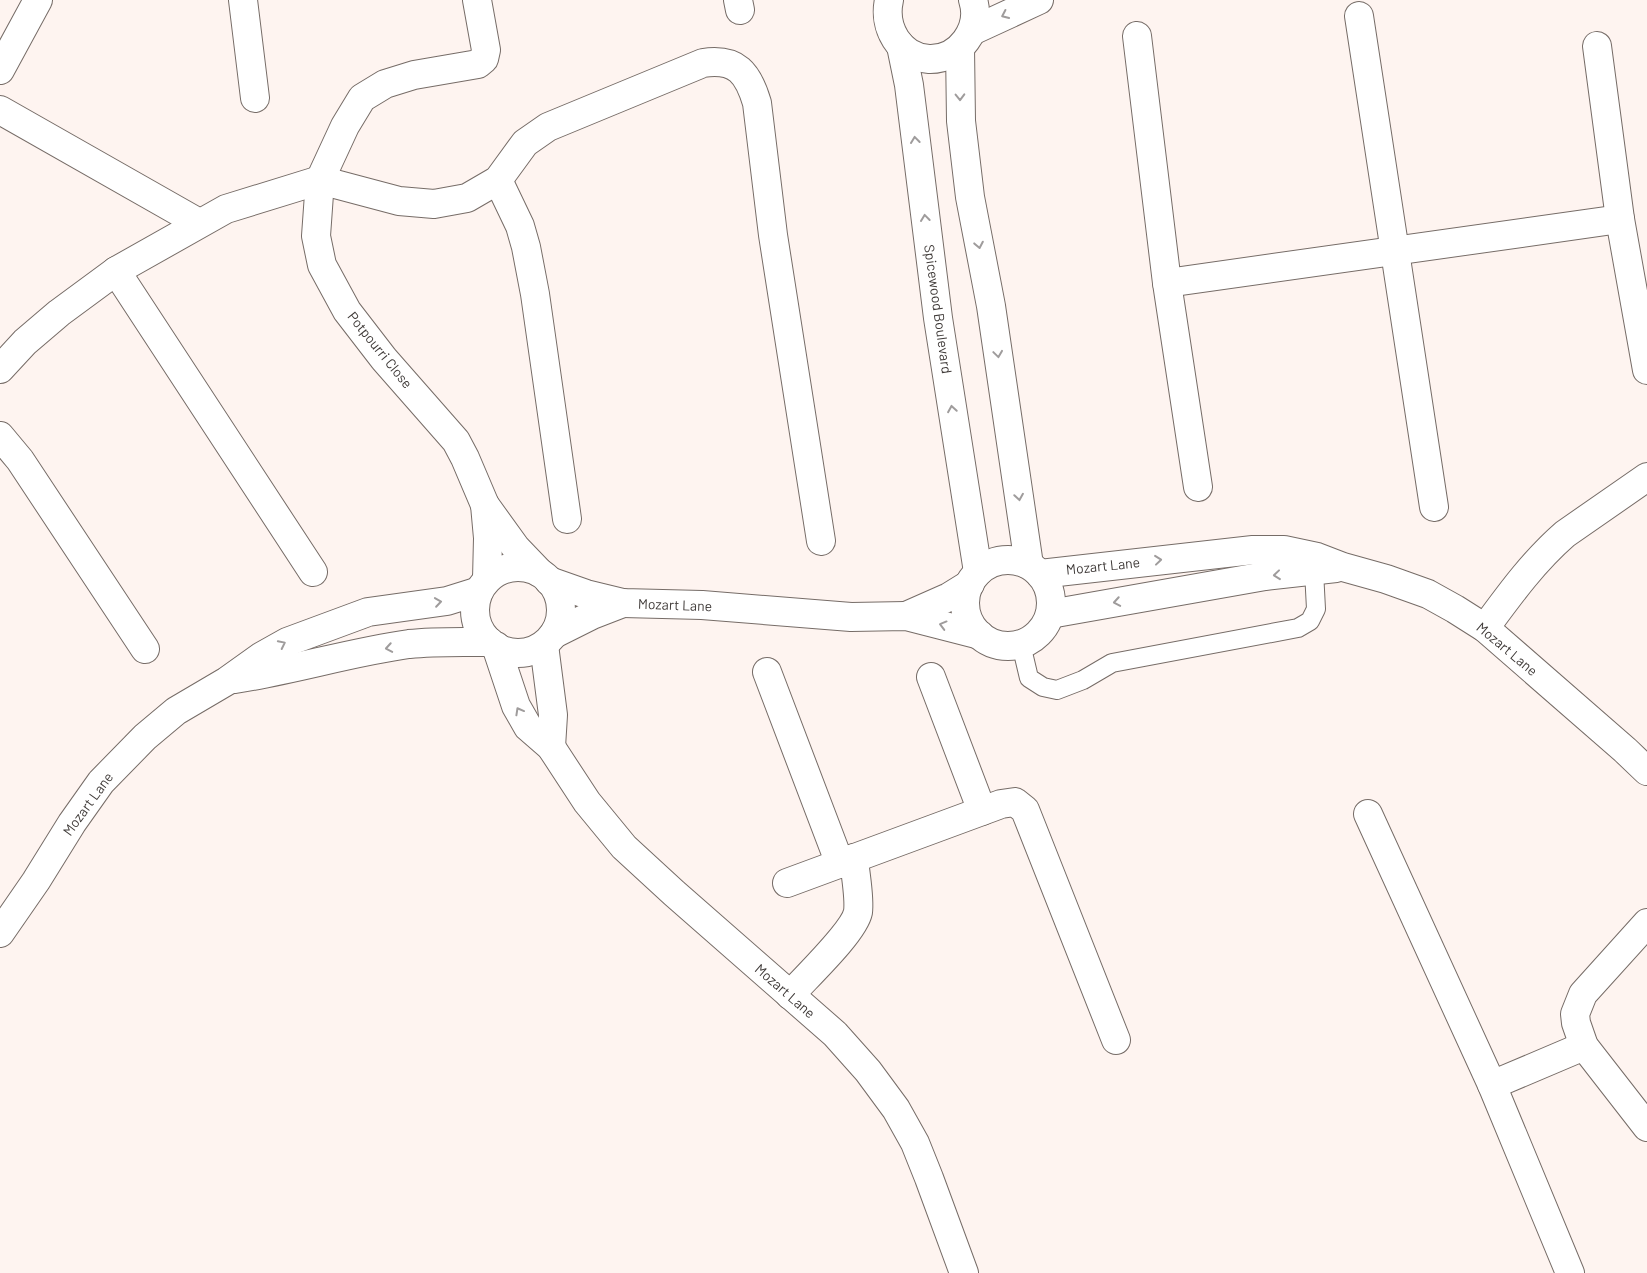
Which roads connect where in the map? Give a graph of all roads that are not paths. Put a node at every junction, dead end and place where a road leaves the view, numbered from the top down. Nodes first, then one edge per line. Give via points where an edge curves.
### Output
1 (38, 0) edge
2 (243, 0) edge
3 (478, 0) edge
4 (889, 0) edge
5 (973, 0) edge
6 (1039, 0) edge
7 (1359, 16) dead end
8 (1137, 36) dead end
9 (966, 40) junction
10 (901, 46) junction
11 (1597, 46) dead end
12 (0, 70) edge
13 (255, 98) dead end
14 (0, 110) edge
15 (320, 180) junction
16 (498, 180) junction
17 (1620, 219) junction
18 (199, 223) junction
19 (1393, 250) junction
20 (116, 271) junction
21 (1167, 284) junction
22 (0, 369) edge
23 (1647, 370) edge
24 (0, 436) edge
25 (1647, 477) edge
26 (1198, 487) dead end
27 (485, 505) junction
28 (1434, 507) dead end
29 (567, 519) dead end
30 (821, 541) dead end
31 (1343, 567) junction
32 (1034, 569) junction
33 (1314, 571) junction
34 (313, 572) dead end
35 (544, 577) junction
36 (974, 578) junction
37 (483, 585) junction
38 (623, 603) junction
39 (1050, 614) junction
40 (906, 616) junction
41 (1485, 628) junction
42 (980, 635) junction
43 (549, 639) junction
44 (493, 644) junction
45 (1021, 644) junction
46 (145, 649) dead end
47 (767, 672) dead end
48 (931, 677) dead end
49 (227, 680) junction
50 (551, 747) junction
51 (1647, 771) edge
52 (982, 811) junction
53 (1368, 814) dead end
54 (847, 861) junction
55 (787, 883) dead end
56 (1647, 923) edge
57 (0, 934) edge
58 (790, 995) junction
59 (1116, 1040) dead end
60 (1584, 1046) junction
61 (1492, 1085) junction
62 (1647, 1127) edge
63 (964, 1273) edge
64 (1570, 1273) edge

1 - 12 street
2 - 13 street
3 - 15 street via 486,50 484,59 478,64 432,71 385,84 362,98
4 - 10 street, Spicewood Boulevard via 886,11 888,24
5 - 9 street via 975,23
6 -> 9 street
7 - 19 street
8 - 21 street
9 - 10 street via 946,56 930,59 914,55
9 -> 32 street via 961,122 970,197
36 -> 10 street, Spicewood Boulevard via 909,85
11 - 17 street
14 - 18 street
15 - 16 street via 399,201 434,204 467,198
15 - 18 street via 226,209
15 - 27 street, Potpourri Close via 316,236 322,265 331,283 347,311 384,359 456,441
16 - 29 street via 520,226 536,294
16 - 30 street via 525,143 548,127 703,63 724,62 734,66 745,77 752,86 757,103 772,235
17 - 19 street
17 - 23 street
18 - 20 street
19 - 21 street
19 - 28 street
20 - 22 street via 59,313
20 - 34 street
21 - 26 street
24 - 46 street via 20,460
25 - 41 street via 1554,544 1523,576
27 - 35 street, Potpourri Close via 516,548
27 - 37 street, Potpourri Close via 488,538
32 -> 31 street, Mozart Lane via 1253,550 1300,552
31 - 33 street, Mozart Lane
31 - 41 street, Mozart Lane via 1428,594
32 - 36 street via 1016,560 1002,560 989,564
32 - 39 street via 1048,585
33 -> 39 street, Mozart Lane via 1264,576
33 - 45 lane via 1316,609 1310,621 1298,628 1112,663 1057,690 1043,687 1029,678
35 - 37 street via 526,568 511,567 498,571
35 - 38 street, Mozart Lane via 586,594
35 - 43 street via 557,592 561,606 559,621
36 - 40 street via 949,597
36 - 42 street via 965,597 966,611
37 - 44 street via 475,604 476,618 480,632
49 -> 37 street, Mozart Lane via 280,645 345,619 368,612 447,601
38 - 40 street, Mozart Lane via 702,604 851,617
38 - 43 street, Mozart Lane via 592,615
39 - 45 street via 1044,627
42 -> 40 street
41 - 51 street, Mozart Lane
42 - 45 street via 992,643
43 - 44 street via 530,651 516,653
43 - 50 street via 553,715
44 -> 49 street, Mozart Lane via 409,644
50 -> 44 street, Mozart Lane via 528,728 516,706
47 - 54 street
48 - 52 street
49 - 57 street, Mozart Lane via 176,711 101,782
50 - 58 street, Mozart Lane via 587,802 624,847
52 - 54 street
52 - 59 street via 1015,802 1025,810
53 - 61 street
54 - 55 street
54 - 58 street via 858,910 855,921
56 - 60 street via 1579,1001 1576,1023
58 - 63 street, Mozart Lane via 851,1051 896,1109 930,1178
60 - 61 street
60 - 62 street
61 - 64 street

